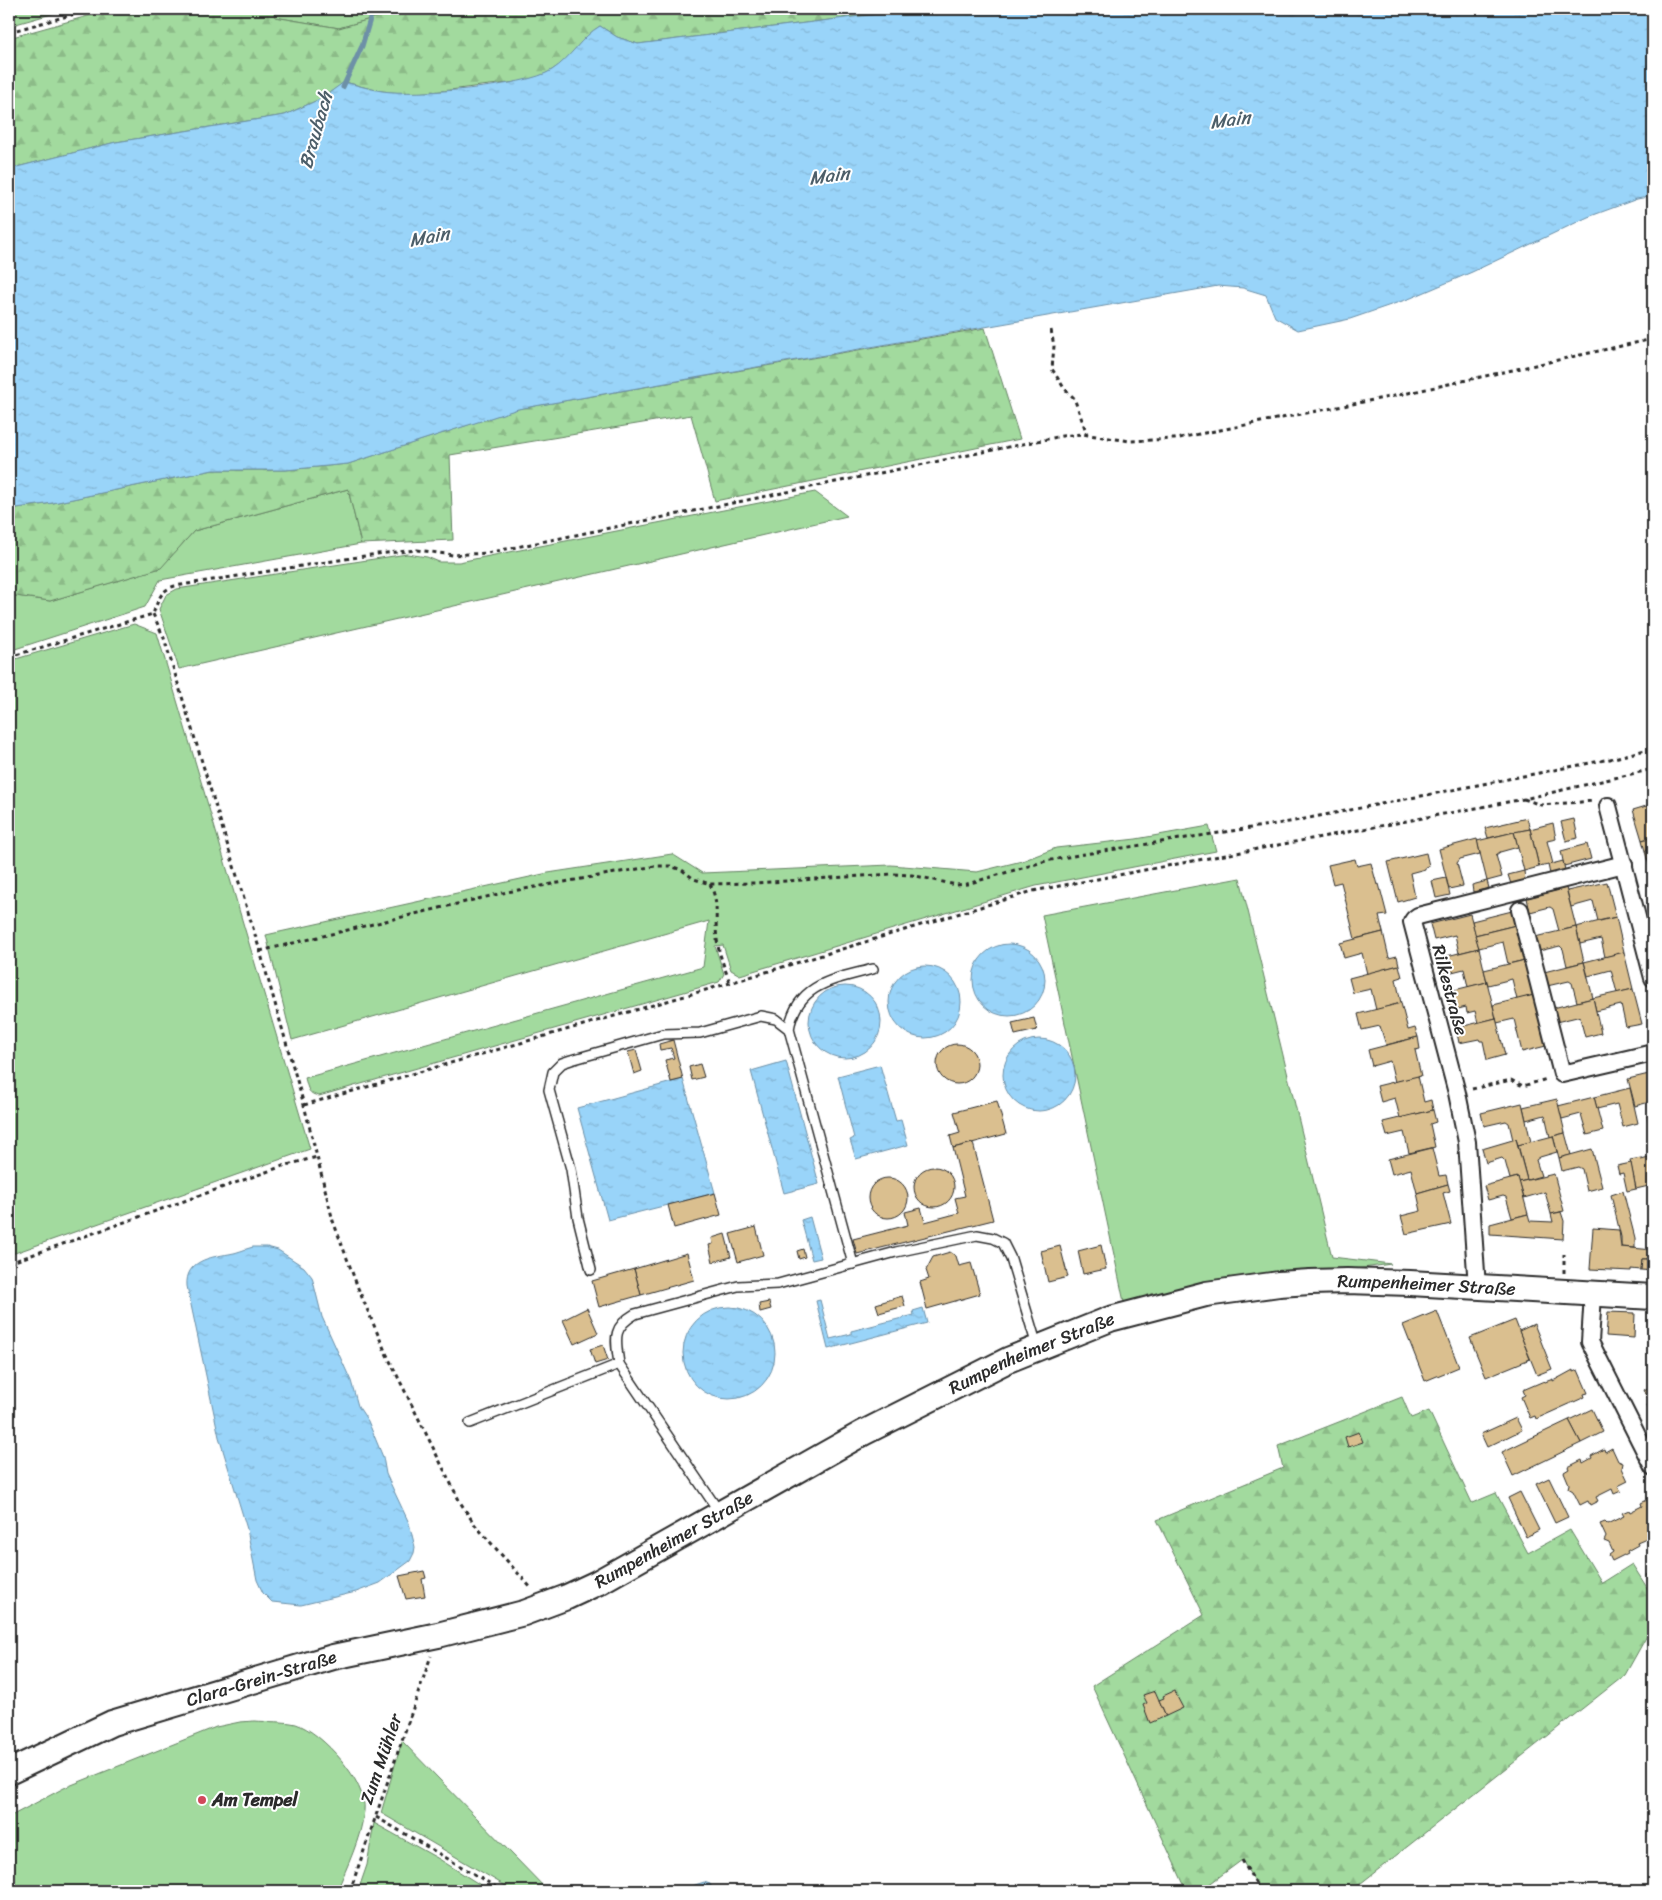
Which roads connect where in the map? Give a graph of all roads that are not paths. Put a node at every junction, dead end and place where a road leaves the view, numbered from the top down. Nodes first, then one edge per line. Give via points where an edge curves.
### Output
1 (1608, 806) road end
2 (1624, 864) junction
3 (1520, 910) dead end
4 (873, 969) dead end
5 (1653, 978) edge
6 (789, 1029) junction
7 (1653, 1052) edge
8 (853, 1264) junction
9 (591, 1270) dead end
10 (1477, 1287) junction
11 (1593, 1294) junction
12 (1653, 1297) edge
13 (1038, 1348) junction
14 (619, 1364) junction
15 (470, 1423) dead end
16 (1653, 1467) edge
17 (720, 1513) junction
18 (535, 1609) joint
19 (9, 1772) edge

1 - 2 street
2 - 5 street
2 - 10 street, Rilkestraße via 1414,919 1412,927 1467,1142
3 - 7 street via 1562,1074
4 - 6 lane via 839,978 807,993 791,1014
6 - 8 lane
6 - 9 lane via 776,1019 761,1016 700,1033 663,1034 571,1060 557,1067 549,1090 571,1169 578,1218
8 - 13 lane via 978,1235 993,1238 1003,1243 1010,1259
8 - 14 lane via 778,1284 738,1286 635,1314 619,1326 616,1337
10 - 11 street, Rumpenheimer Straße
10 - 13 street, Rumpenheimer Straße via 1347,1281 1246,1288 1173,1302 1110,1319
11 - 12 street, Rumpenheimer Straße
11 - 16 street via 1590,1342
13 - 17 street, Rumpenheimer Straße via 863,1432
14 - 15 lane
14 - 17 lane
17 - 18 street, Rumpenheimer Straße via 597,1583
18 - 19 street, Clara-Grein-Straße via 333,1657 112,1723

